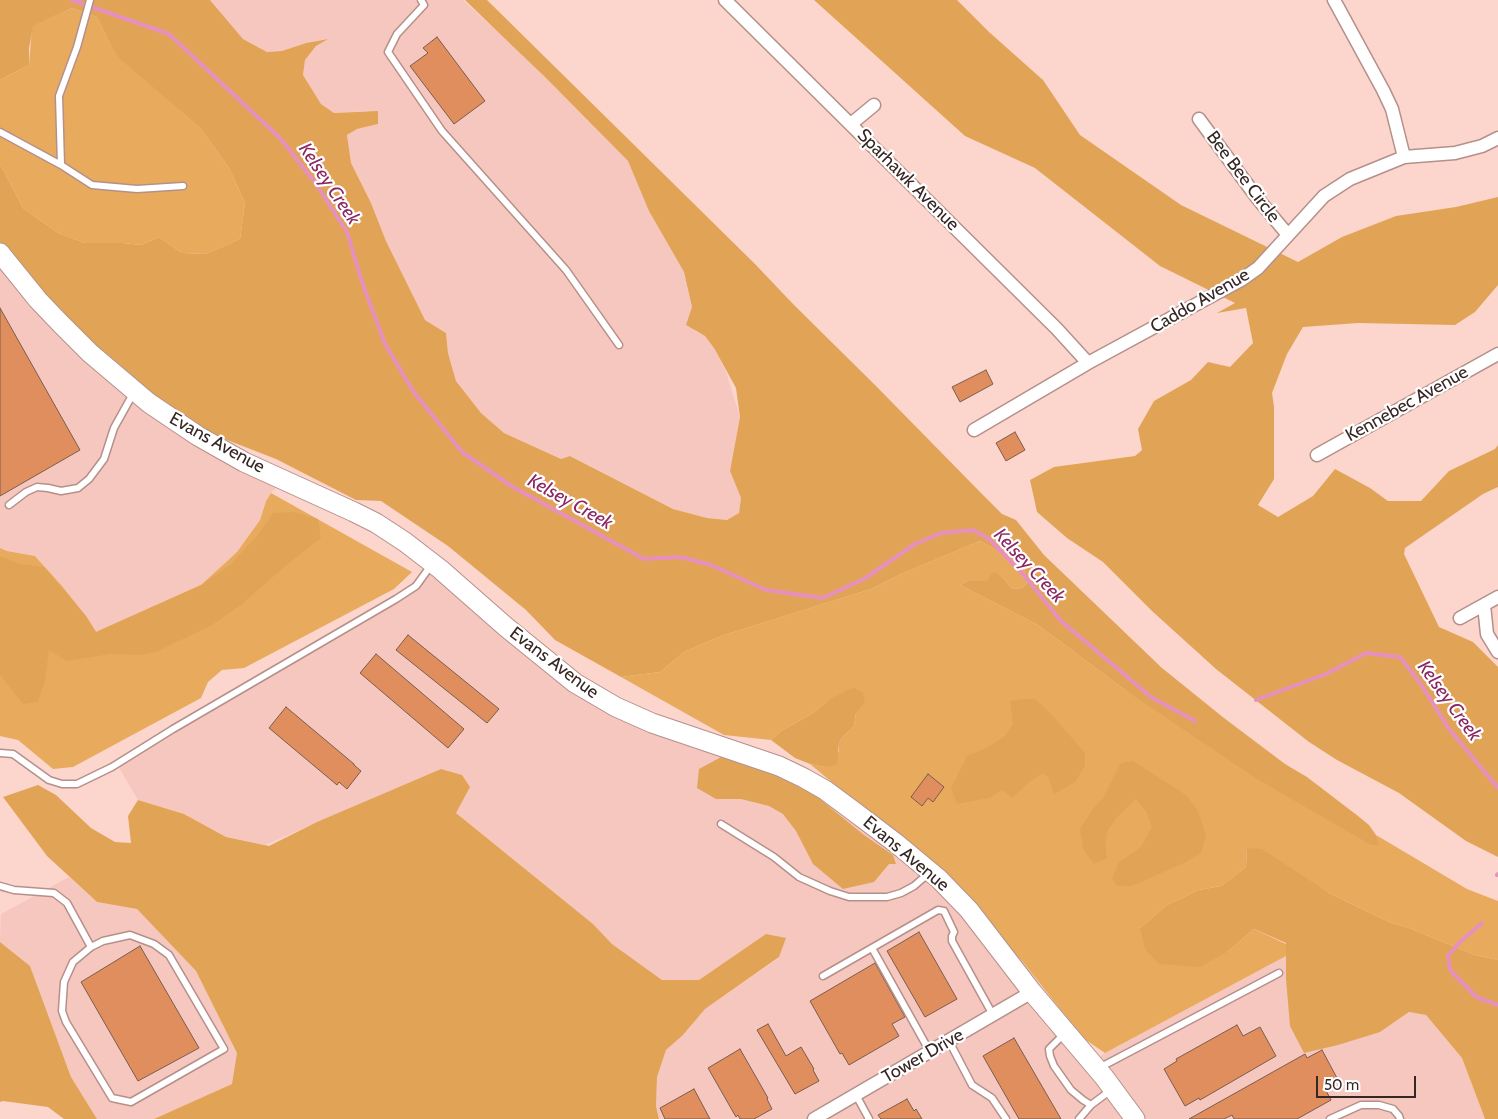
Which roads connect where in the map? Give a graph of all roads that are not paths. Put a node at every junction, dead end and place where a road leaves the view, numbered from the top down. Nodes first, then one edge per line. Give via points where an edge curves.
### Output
1 (90, 0) edge
2 (421, 0) edge
3 (725, 0) edge
4 (1334, 0) edge
5 (874, 106) dead end
6 (1199, 119) dead end
7 (851, 124) junction
8 (0, 132) edge
9 (1498, 138) edge
10 (1404, 158) junction
11 (61, 165) junction
12 (183, 186) dead end
13 (1288, 235) junction
14 (0, 253) edge
15 (619, 345) dead end
16 (1498, 354) edge
17 (1088, 363) junction
18 (134, 391) junction
19 (974, 430) dead end
20 (1316, 455) dead end
21 (9, 505) dead end
22 (433, 563) junction
23 (1498, 597) edge
24 (1484, 605) junction
25 (1460, 618) dead end
26 (1498, 652) edge
27 (0, 753) edge
28 (721, 824) dead end
29 (930, 872) junction
30 (0, 886) edge
31 (91, 946) junction
32 (872, 948) junction
33 (1279, 973) dead end
34 (823, 976) dead end
35 (1032, 992) junction
36 (993, 1016) junction
37 (1067, 1031) junction
38 (950, 1041) junction
39 (930, 1052) junction
40 (1098, 1068) junction
41 (1113, 1089) junction
42 (856, 1095) junction
43 (1091, 1105) junction
44 (814, 1119) edge
45 (869, 1119) edge
46 (1006, 1119) edge
47 (1079, 1119) edge
48 (1135, 1119) edge
49 (1330, 1119) edge
50 (1400, 1119) edge

1 - 11 lane via 59,96
2 - 15 lane via 424,5 397,34 388,52 442,131 566,270
3 - 7 street, Sparhawk Avenue
4 - 10 street via 1392,109
5 - 7 street
6 - 13 street, Bee Bee Circle
7 - 17 street, Sparhawk Avenue
8 - 11 lane
9 - 10 street, Caddo Avenue via 1455,153
10 - 13 street, Caddo Avenue via 1360,175 1324,196
11 - 12 lane via 92,185 137,189
13 - 17 street, Caddo Avenue via 1258,268 1241,280
14 - 18 street, Evans Avenue via 38,300 90,354
16 - 20 street, Kennebec Avenue
17 - 19 street, Caddo Avenue
18 - 21 lane via 114,428 104,459 89,479 78,488 61,491 37,488
18 - 22 street, Evans Avenue via 198,436 244,462 354,512
22 - 27 lane via 416,586 112,767 77,784 49,780 13,754
22 - 29 street, Evans Avenue via 550,663 595,696 652,723 757,757 804,778 852,810
23 - 24 street
24 - 25 street
24 - 26 street via 1487,634
28 - 29 lane via 799,877 850,897 887,898 914,886
29 - 35 street, Evans Avenue via 969,910
30 - 31 lane via 54,893 67,903
31 - 31 lane via 73,962 64,982 62,1011 112,1098 132,1102 224,1050 169,955 154,944 130,935
32 - 34 lane
32 - 36 lane via 938,910 944,911 954,932 952,941
32 - 39 lane
33 - 40 lane
35 - 36 street, Tower Drive
35 - 37 street, Evans Avenue
36 - 38 street, Tower Drive
37 - 40 street, Evans Avenue
37 - 43 lane via 1049,1049 1050,1056 1071,1090
38 - 39 street, Tower Drive
38 - 46 lane via 972,1084 992,1098
39 - 42 street, Tower Drive
40 - 41 street, Evans Avenue
41 - 43 lane
41 - 48 street, Evans Avenue
42 - 44 street, Tower Drive
42 - 45 lane
43 - 47 lane
49 - 50 lane via 1361,1105 1393,1109

